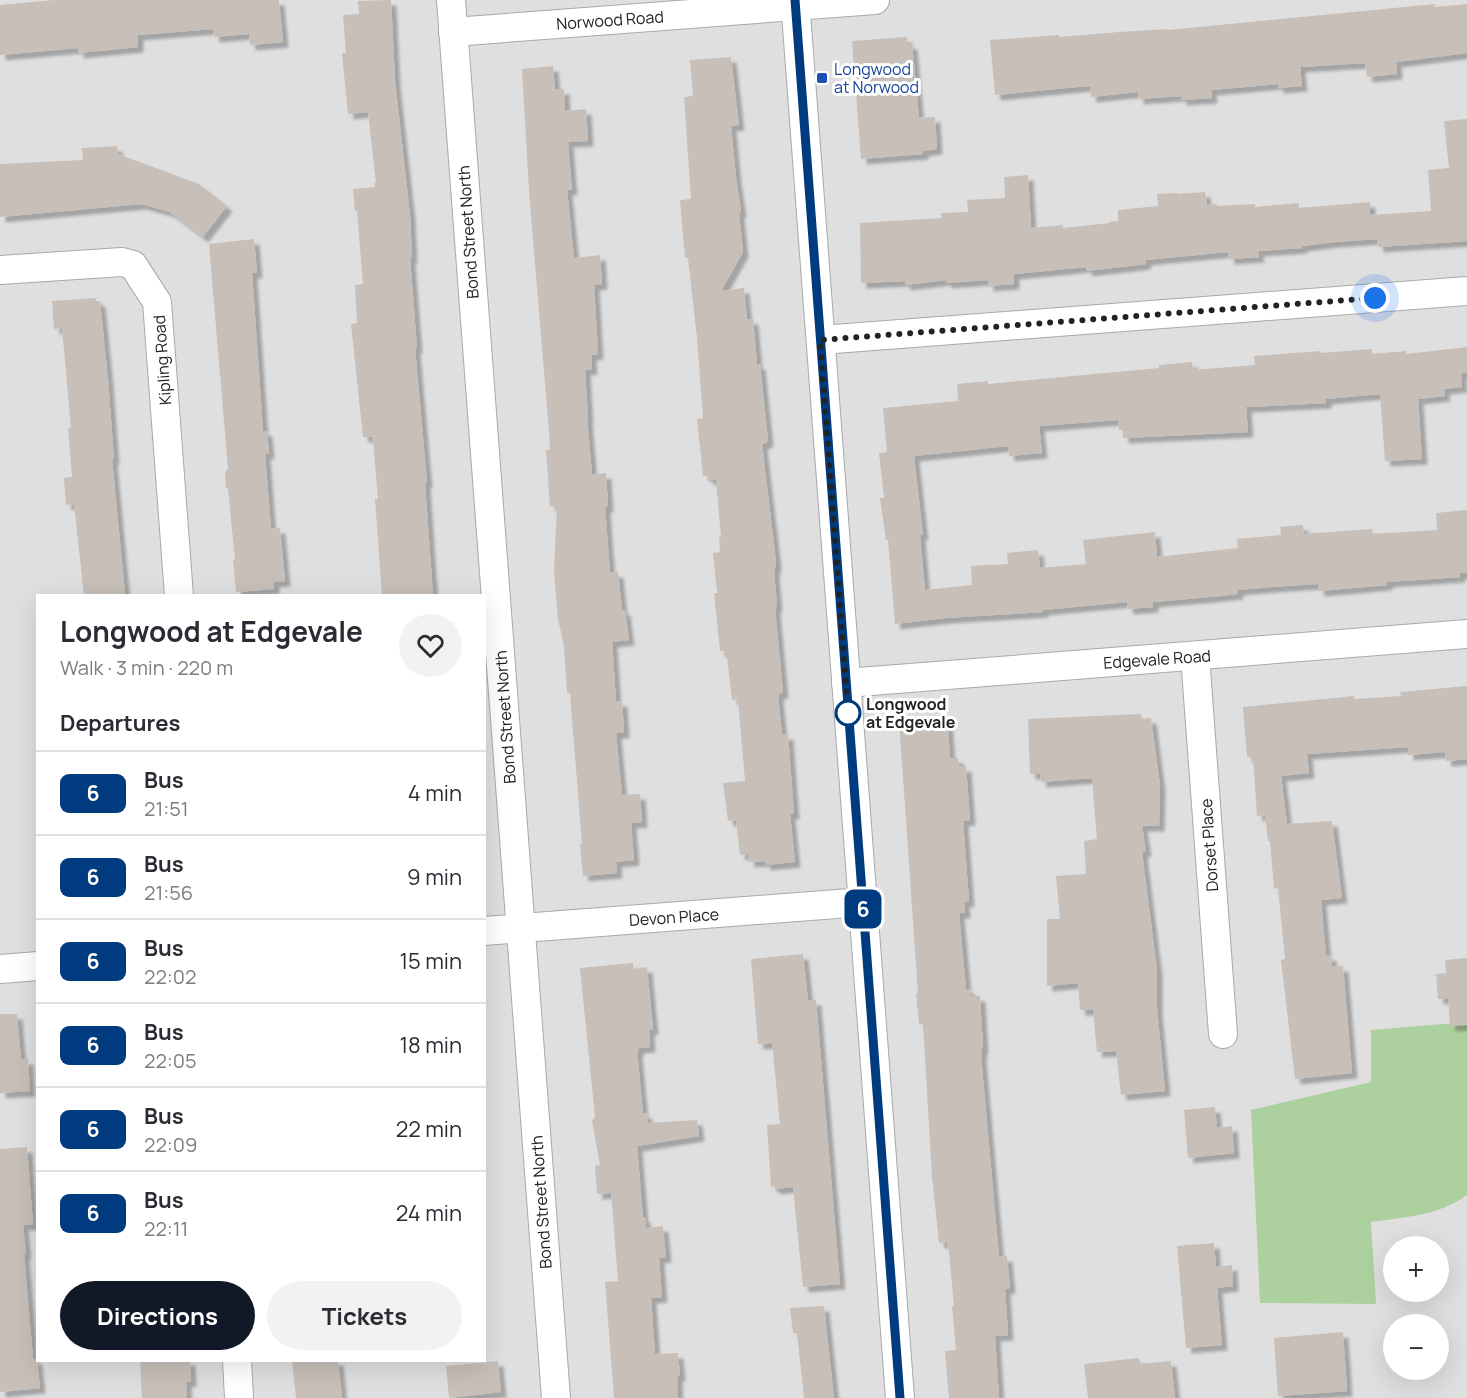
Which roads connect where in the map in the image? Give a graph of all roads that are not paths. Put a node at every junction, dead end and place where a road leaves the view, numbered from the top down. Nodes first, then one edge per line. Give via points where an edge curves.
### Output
1 (451, 0) edge
2 (874, 0) edge
3 (795, 3) edge
4 (453, 32) junction
5 (0, 270) edge
6 (1467, 291) edge
7 (820, 340) junction
8 (179, 594) edge
9 (1467, 634) edge
10 (1195, 656) junction
11 (846, 683) junction
12 (863, 902) junction
13 (520, 929) junction
14 (486, 931) edge
15 (36, 966) edge
16 (0, 969) edge
17 (1223, 1034) dead end
18 (237, 1362) edge
19 (239, 1398) edge
20 (556, 1398) edge
21 (900, 1398) edge

1 - 4 street, Bond Street North
2 - 3 street, Norwood Road
3 - 4 street, Norwood Road
3 - 7 street
4 - 13 street, Bond Street North
5 - 8 street, Kipling Road via 122,262 133,265 157,302
6 - 7 street
7 - 11 street
9 - 10 street, Edgevale Road
10 - 11 street, Edgevale Road
10 - 17 street, Dorset Place
11 - 12 street
12 - 13 street, Devon Place
12 - 21 street
13 - 14 street, Devon Place
13 - 20 street, Bond Street North
15 - 16 street
18 - 19 street

